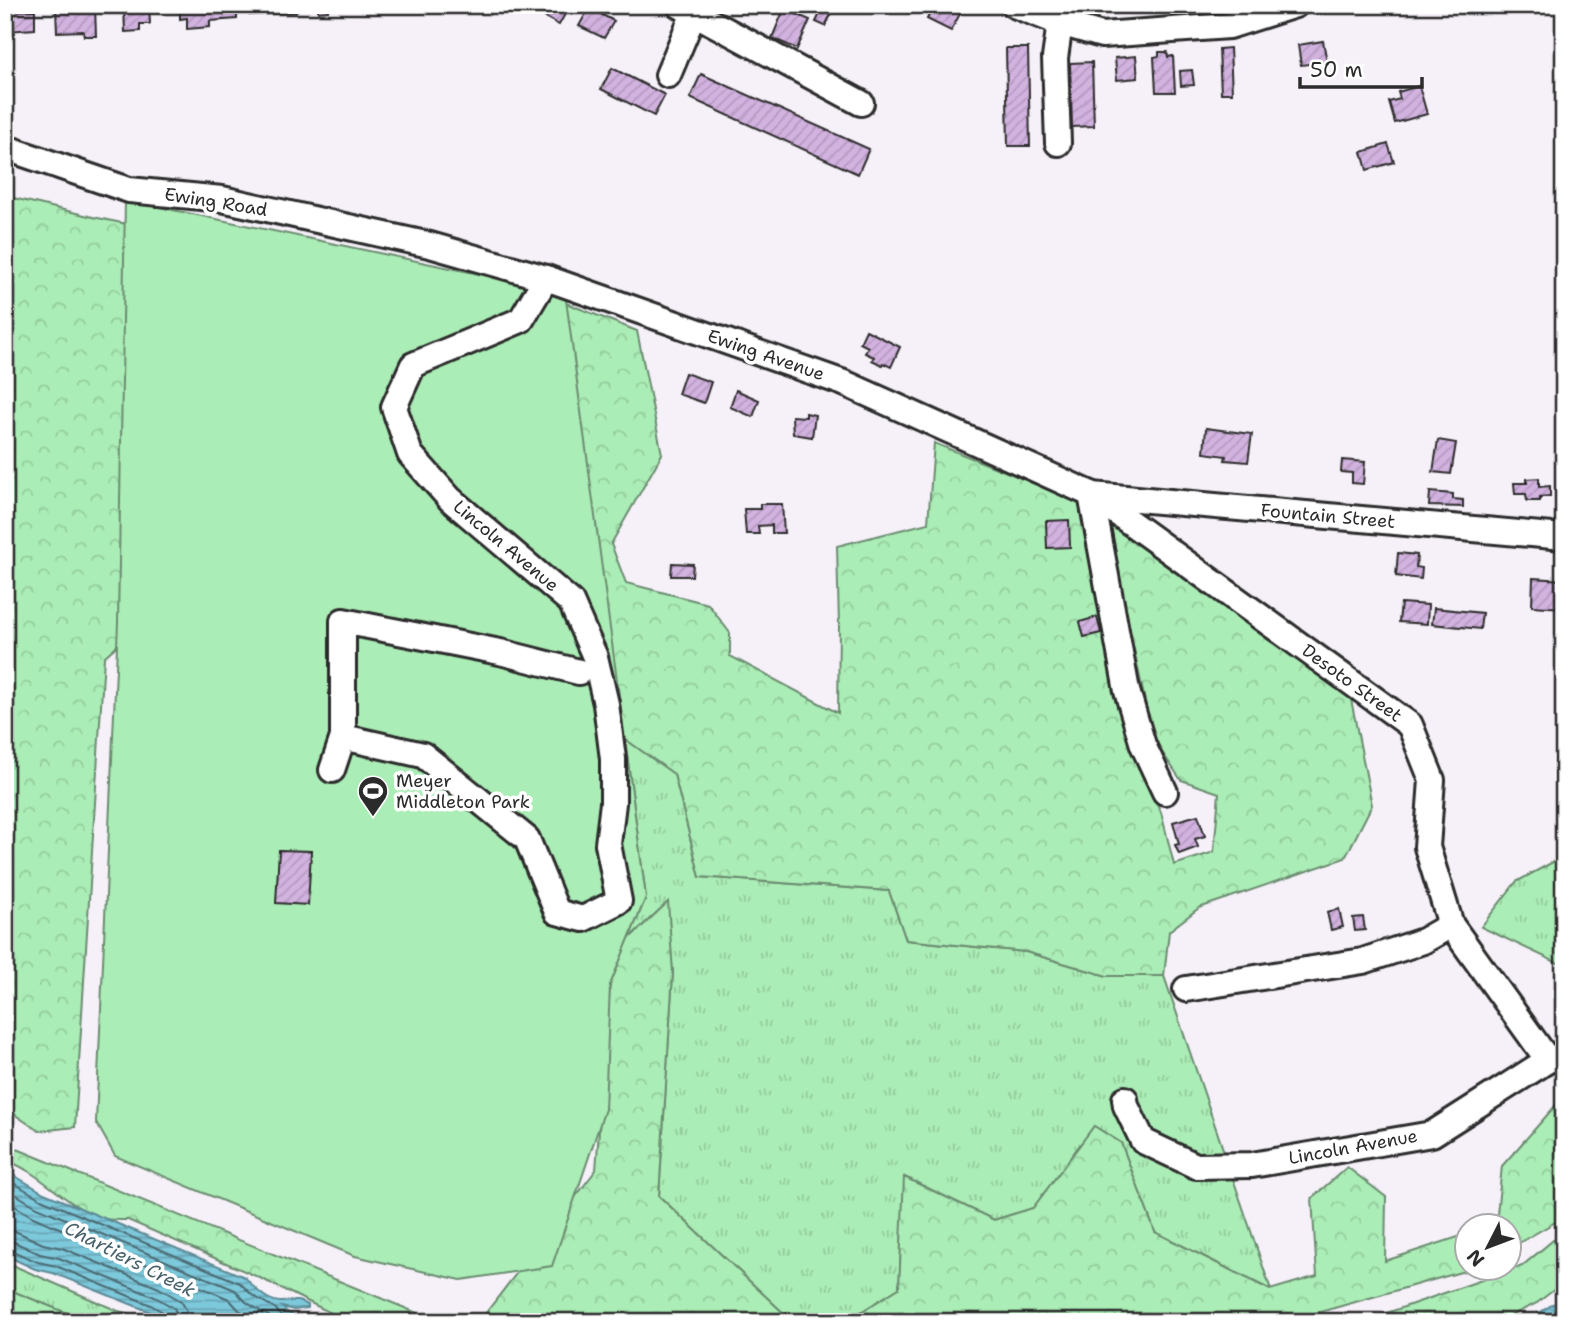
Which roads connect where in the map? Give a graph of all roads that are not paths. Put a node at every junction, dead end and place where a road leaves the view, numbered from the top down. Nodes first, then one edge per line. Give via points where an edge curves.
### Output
1 (1014, 5) edge
2 (1295, 5) edge
3 (686, 9) edge
4 (1060, 23) junction
5 (668, 75) dead end
6 (862, 103) dead end
7 (1058, 144) dead end
8 (5, 150) edge
9 (430, 245) joint
10 (546, 278) junction
11 (1091, 495) junction
12 (1564, 537) edge
13 (590, 646) junction
14 (579, 672) junction
15 (606, 704) junction
16 (343, 737) junction
17 (332, 771) dead end
18 (1165, 792) dead end
19 (1451, 925) junction
20 (1186, 989) dead end
21 (1556, 1058) edge
22 (1125, 1099) dead end

1 - 4 street
2 - 4 street via 1229,26 1102,35
3 - 5 street
3 - 6 street
4 - 7 street via 1055,58
8 - 9 street, Ewing Road via 130,190 222,200
9 - 10 street, Ewing Avenue
10 - 11 street, Ewing Avenue via 844,383
10 - 13 street, Lincoln Avenue via 521,320 413,366 394,407 411,454 450,499 571,602
11 - 12 street, Fountain Street
11 - 18 street via 1127,691 1143,745
11 - 19 street, Desoto Street via 1410,725 1432,780 1427,847
13 - 14 street via 575,667
13 - 15 street, Lincoln Avenue
14 - 15 street
14 - 16 street via 343,621
15 - 16 street, Lincoln Avenue via 613,759 608,844 619,901 583,919 557,912 527,839 423,755
16 - 17 street
19 - 20 street via 1423,941 1363,961
19 - 21 street, Desoto Street
21 - 22 street, Lincoln Avenue via 1432,1133 1265,1163 1196,1166 1143,1141

